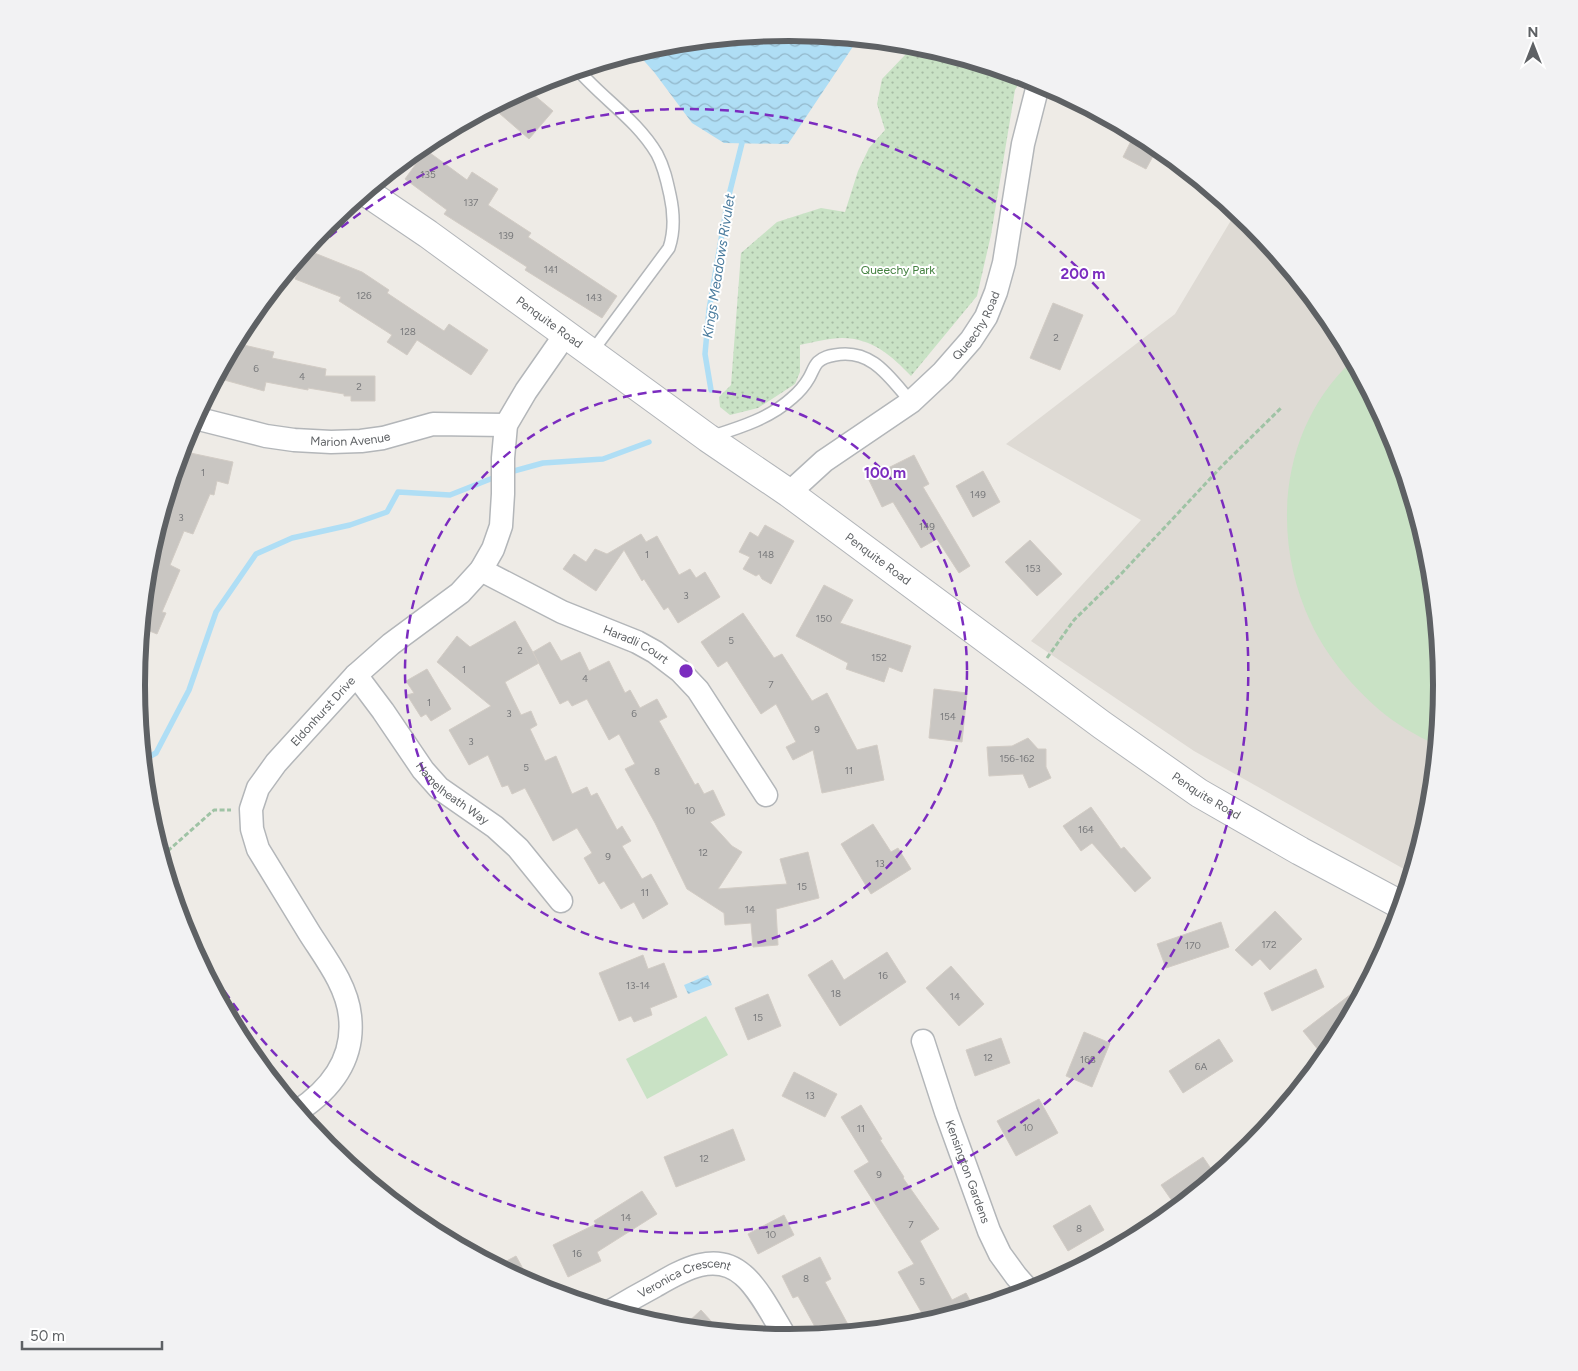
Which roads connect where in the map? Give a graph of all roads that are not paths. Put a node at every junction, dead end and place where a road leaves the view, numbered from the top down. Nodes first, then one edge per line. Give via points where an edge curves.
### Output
1 (582, 75) edge
2 (1037, 91) edge
3 (371, 195) edge
4 (565, 335) junction
5 (591, 353) junction
6 (911, 402) junction
7 (203, 420) edge
8 (506, 425) junction
9 (708, 438) junction
10 (789, 493) junction
11 (481, 570) junction
12 (356, 676) junction
13 (766, 795) dead end
14 (561, 901) dead end
15 (1396, 902) edge
16 (923, 1041) dead end
17 (303, 1107) edge
18 (1024, 1285) edge
19 (618, 1307) edge
20 (781, 1330) edge

1 - 5 lane via 624,113 657,155 667,178 674,222 668,248
2 - 6 street, Queechy Road via 1023,144 1004,262 986,317 943,372
3 - 4 street, Penquite Road
4 - 5 street, Penquite Road
4 - 8 street, Eldonhurst Drive
5 - 9 street, Penquite Road
6 - 9 lane via 881,367 848,352 826,356 817,363 808,380 776,410 749,424
6 - 10 street, Queechy Road via 824,461
7 - 8 street, Marion Avenue via 266,436 331,442 382,438 433,424
8 - 11 street, Eldonhurst Drive via 501,526
9 - 10 street, Penquite Road
10 - 15 street, Penquite Road via 1199,794
11 - 12 street, Eldonhurst Drive via 460,593 391,644
11 - 13 street, Haradli Court via 562,612 637,642 674,666 698,690
12 - 14 street, Hamelheath Way via 439,788 495,827 518,848
12 - 17 street, Eldonhurst Drive via 276,762 258,788 251,809 258,849 333,971 350,1015 346,1057 326,1090
16 - 18 street, Kensington Gardens via 989,1231 1000,1254
19 - 20 street, Veronica Crescent via 687,1268 705,1263 726,1265 743,1274

